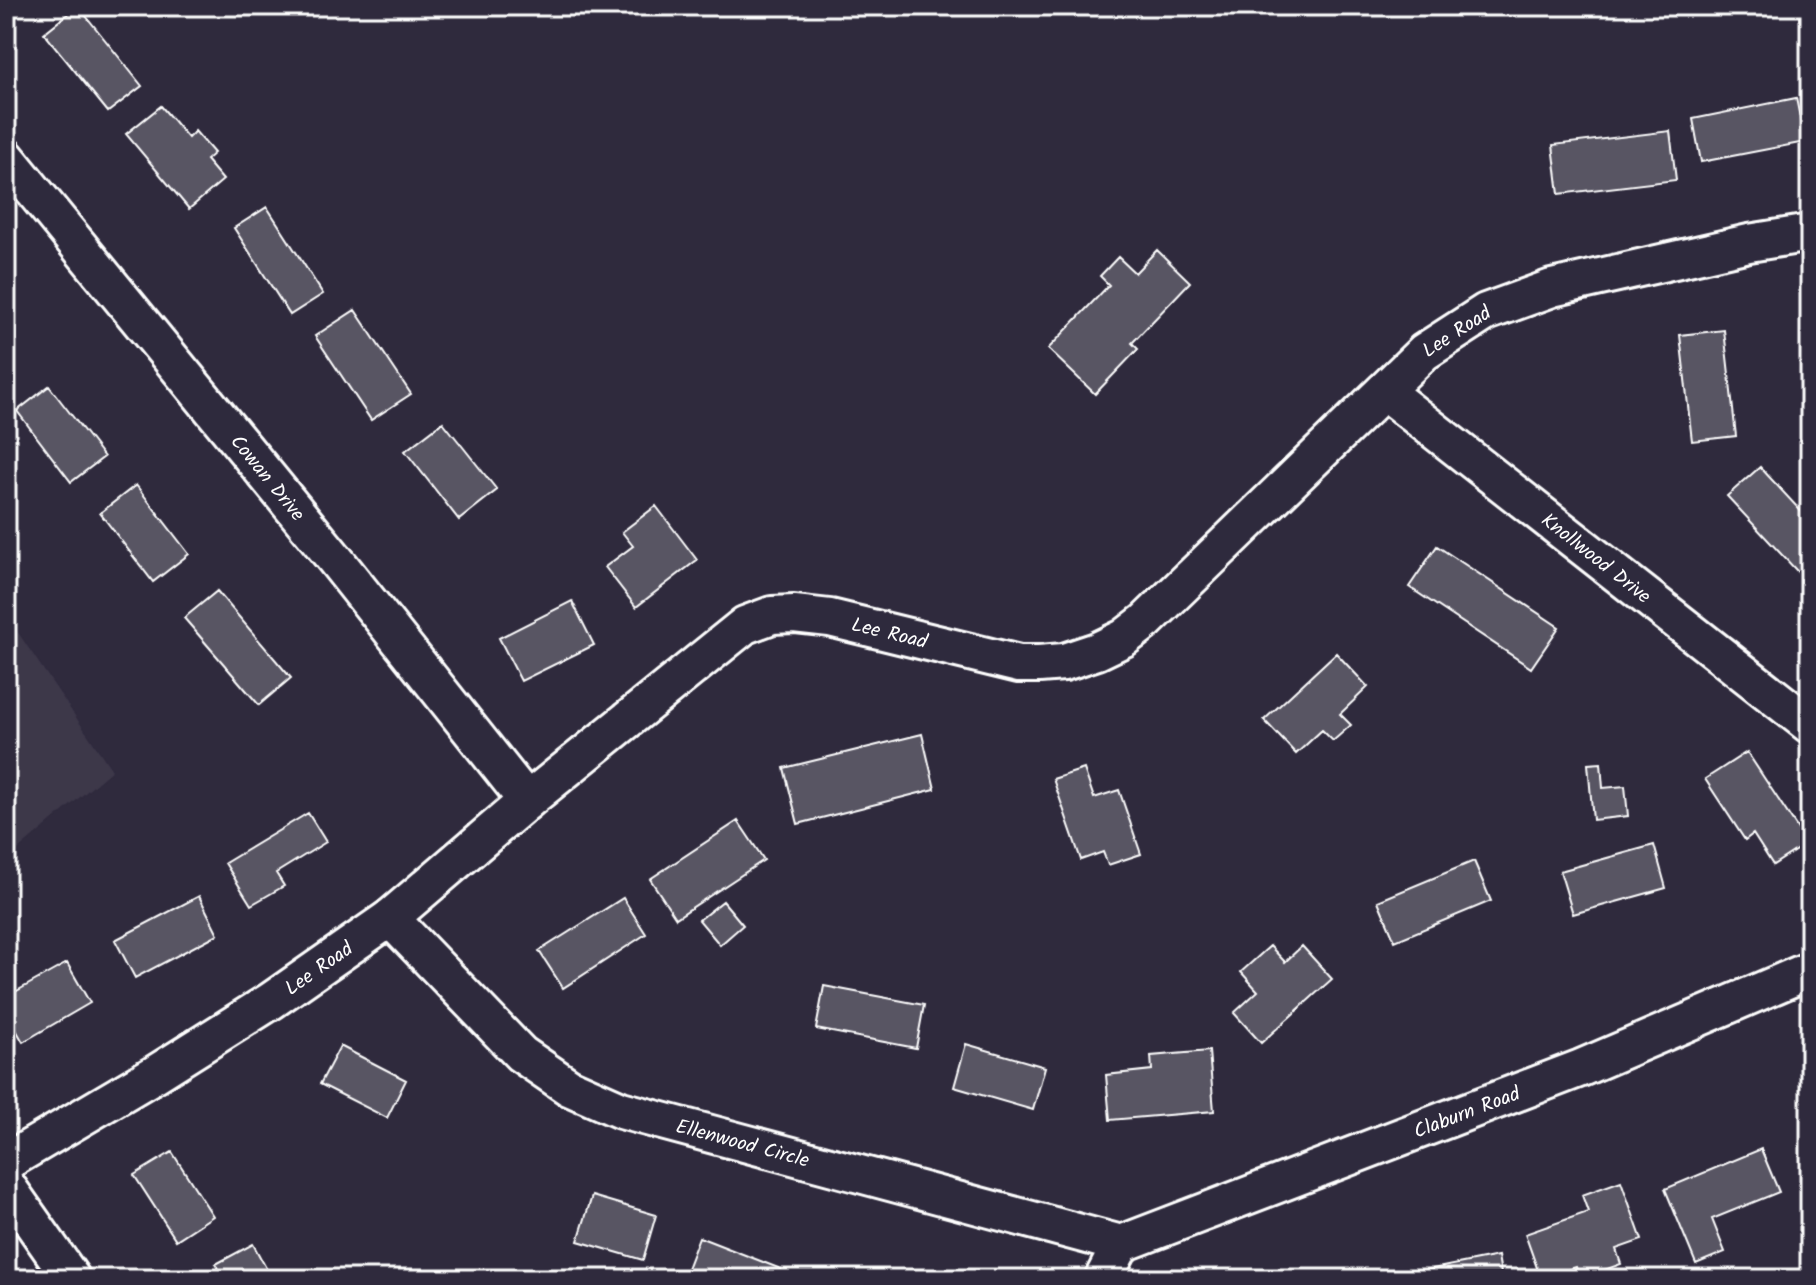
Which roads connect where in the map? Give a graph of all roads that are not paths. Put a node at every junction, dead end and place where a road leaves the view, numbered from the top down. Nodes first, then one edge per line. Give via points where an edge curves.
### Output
1 (6, 157) edge
2 (1810, 233) edge
3 (1384, 391) junction
4 (1810, 725) edge
5 (527, 801) junction
6 (390, 918) junction
7 (1810, 970) edge
8 (6, 1162) edge
9 (6, 1185) edge
10 (1121, 1244) junction
11 (72, 1279) edge
12 (1103, 1279) edge

1 - 5 street, Cowan Drive
2 - 3 street, Lee Road via 1552,288 1486,312 1424,352
3 - 4 street, Knollwood Drive
3 - 5 street, Lee Road via 1146,621 1097,651 1064,662 1019,664 830,618 772,615 745,625
5 - 6 street, Lee Road
6 - 8 street, Lee Road via 271,1001
6 - 10 street, Ellenwood Circle via 521,1054 569,1087 621,1110
7 - 10 street, Claburn Road via 1581,1068
9 - 11 street
10 - 12 street

